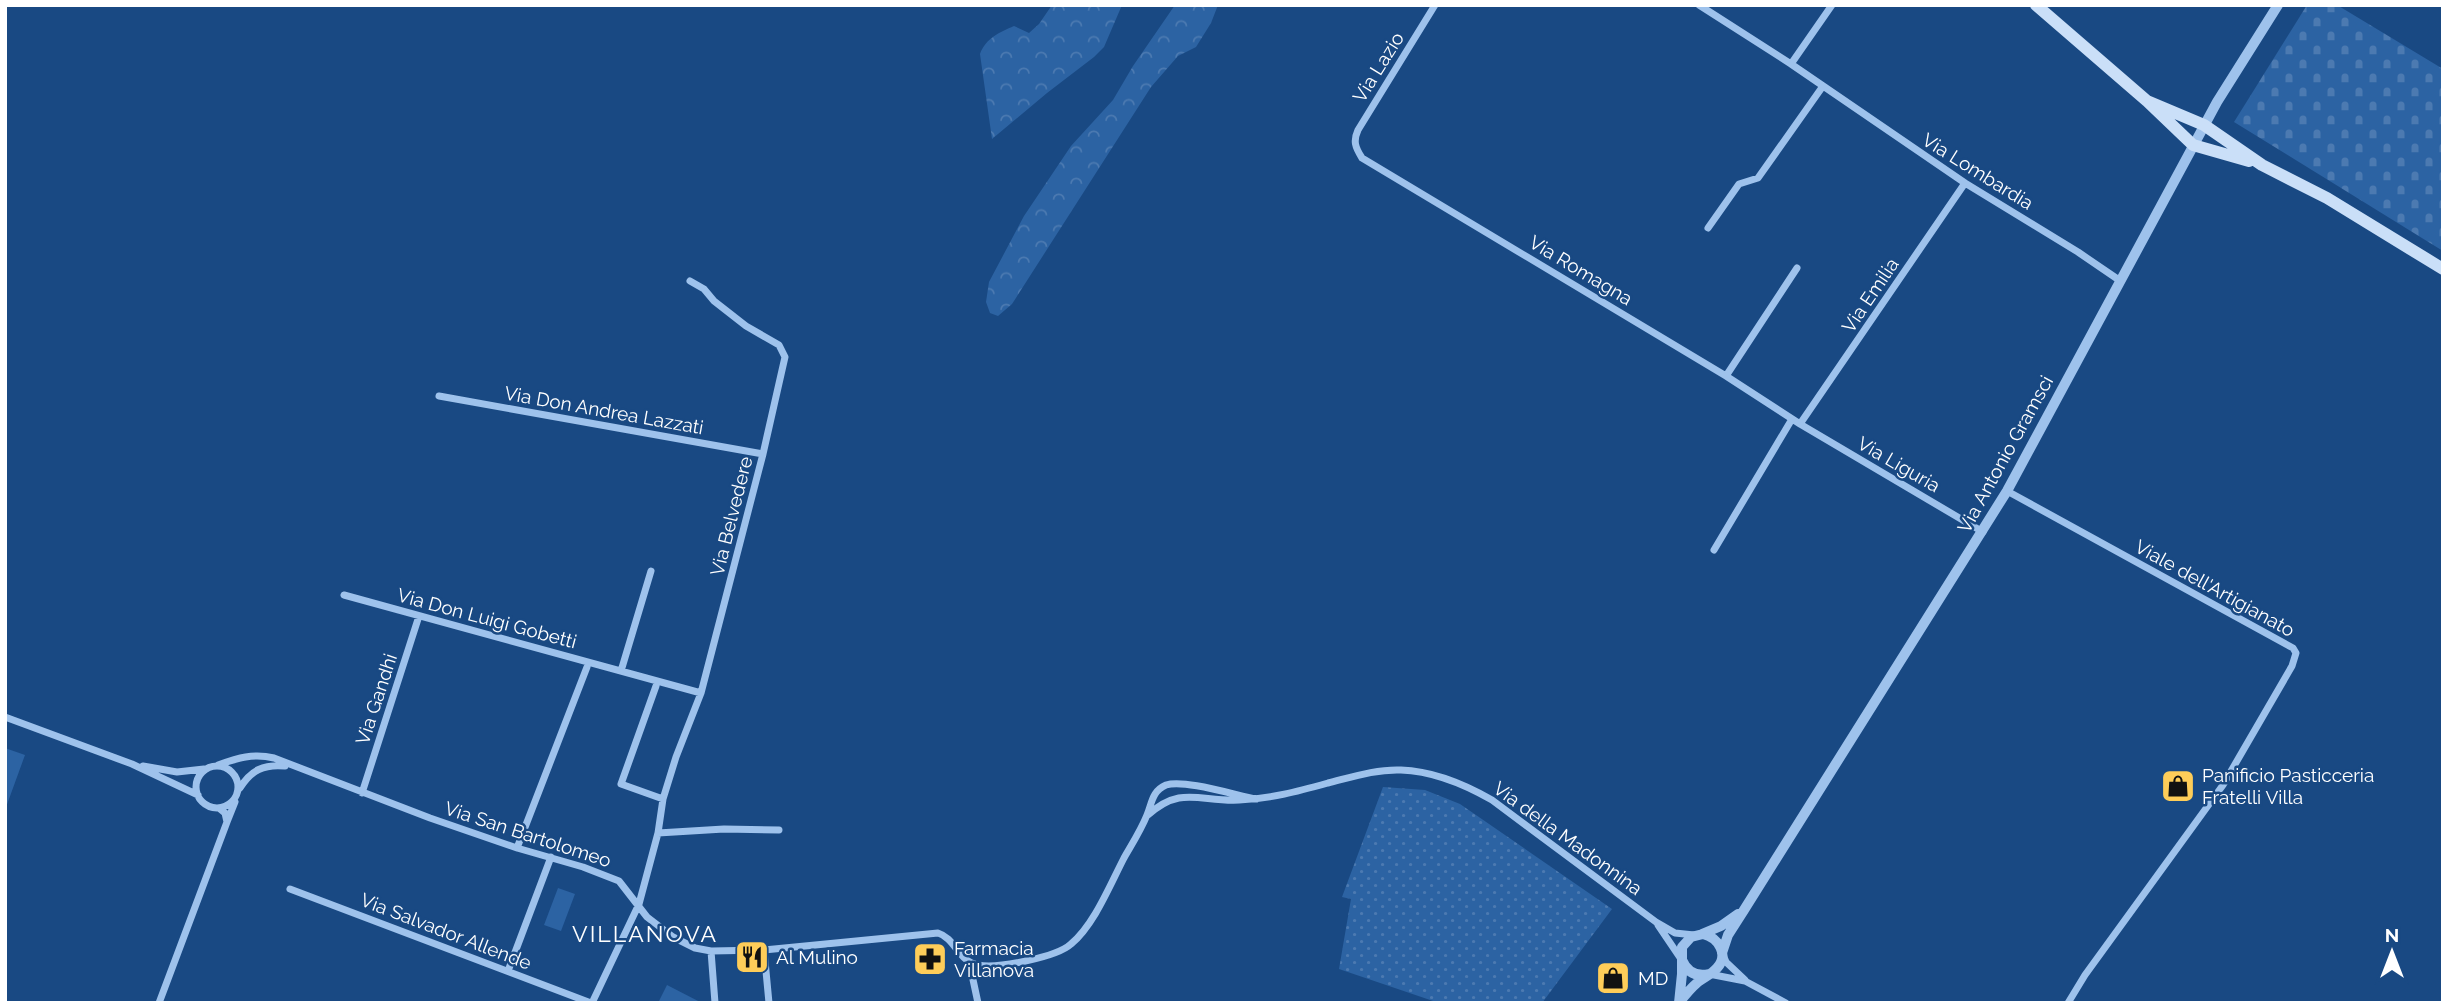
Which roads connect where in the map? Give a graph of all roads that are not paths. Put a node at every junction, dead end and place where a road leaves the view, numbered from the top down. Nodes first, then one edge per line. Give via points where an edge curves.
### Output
1 (1436, 5) edge
2 (1699, 5) edge
3 (1832, 5) edge
4 (2036, 5) edge
5 (2278, 5) edge
6 (1791, 64) junction
7 (1823, 86) junction
8 (2147, 100) junction
9 (2204, 125) junction
10 (2193, 145) junction
11 (1355, 148) joint
12 (2262, 164) junction
13 (1965, 183) junction
14 (1708, 228) dead end
15 (1797, 268) dead end
16 (2443, 269) edge
17 (2119, 280) junction
18 (690, 281) dead end
19 (1726, 376) junction
20 (439, 396) dead end
21 (1792, 419) junction
22 (1800, 424) junction
23 (763, 454) junction
24 (2007, 491) junction
25 (1983, 532) junction
26 (1714, 550) dead end
27 (650, 571) dead end
28 (344, 594) dead end
29 (419, 615) junction
30 (587, 667) dead end
31 (621, 671) junction
32 (656, 686) dead end
33 (701, 693) junction
34 (5, 717) edge
35 (132, 764) junction
36 (218, 765) junction
37 (293, 766) junction
38 (205, 769) junction
39 (362, 793) junction
40 (237, 794) junction
41 (198, 795) junction
42 (663, 799) junction
43 (1256, 799) junction
44 (219, 808) junction
45 (1147, 816) junction
46 (228, 821) junction
47 (779, 830) dead end
48 (658, 833) junction
49 (517, 848) junction
50 (551, 857) junction
51 (290, 889) dead end
52 (639, 905) junction
53 (1744, 910) junction
54 (1656, 922) junction
55 (1698, 935) junction
56 (764, 950) junction
57 (711, 951) junction
58 (1722, 953) junction
59 (1682, 960) junction
60 (972, 964) junction
61 (508, 971) junction
62 (1709, 974) junction
63 (1745, 981) junction
64 (1783, 1002) edge
65 (159, 1003) edge
66 (591, 1003) edge
67 (715, 1003) edge
68 (769, 1003) edge
69 (978, 1003) edge
70 (1679, 1003) edge
71 (2068, 1003) edge

1 - 11 street, Via Lazio via 1358,130
2 - 6 street, Via Lombardia
3 - 6 street
4 - 8 main road
5 - 9 street, Via Antonio Gramsci
6 - 7 street, Via Lombardia
7 - 13 street, Via Lombardia
7 - 14 street via 1758,178 1739,184
8 - 9 main road
8 - 10 main road
9 - 10 street, Via Antonio Gramsci
9 - 12 main road
10 - 12 main road
10 - 17 street, Via Antonio Gramsci
11 - 19 street, Via Romagna via 1362,158
12 - 16 main road
13 - 17 street, Via Lombardia
13 - 22 street, Via Emilia
15 - 19 street
17 - 24 street, Via Antonio Gramsci
18 - 23 street, Via Belvedere via 746,326 779,345 785,358
19 - 21 street, Via Romagna
20 - 23 street, Via Don Andrea Lazzati
21 - 22 street, Via Romagna
21 - 26 street
22 - 25 street, Via Liguria
23 - 33 street, Via Belvedere
24 - 25 street, Via Antonio Gramsci
24 - 71 street, Viale dell'Artigianato via 2296,653 2233,769
25 - 53 street, Via Antonio Gramsci
27 - 31 street
28 - 29 street, Via Don Luigi Gobetti
29 - 31 street, Via Don Luigi Gobetti
29 - 39 street, Via Gandhi
30 - 49 street
31 - 33 street, Via Don Luigi Gobetti
32 - 42 street via 621,785
33 - 42 street, Via Belvedere
34 - 35 street
35 - 38 street, Via San Bartolomeo via 177,772
35 - 41 street
36 - 37 street, Via San Bartolomeo via 254,755
36 - 38 street, Via San Bartolomeo
36 - 40 street via 235,775
37 - 39 street, Via San Bartolomeo
37 - 40 street, Via San Bartolomeo via 260,768
38 - 41 street via 197,780
39 - 49 street, Via San Bartolomeo
40 - 44 street, Via San Bartolomeo via 228,806
40 - 46 street
41 - 44 street via 206,805
42 - 48 street, Via Belvedere
43 - 45 street, Via della Madonnina via 1178,797
43 - 45 street, Via della Madonnina via 1172,784 1154,795
43 - 54 street, Via della Madonnina via 1381,771 1441,776 1492,800
44 - 46 street
45 - 60 street, Via della Madonnina via 1087,925 1069,946 998,965
46 - 65 street
47 - 48 street
48 - 52 street, Via Belvedere
49 - 50 street, Via San Bartolomeo
50 - 52 street, Via San Bartolomeo via 619,881
50 - 61 street
51 - 61 street, Via Salvador Allende
52 - 57 street, Via San Bartolomeo via 673,937
52 - 66 street, Via Belvedere
53 - 55 street, Via Antonio Gramsci
53 - 58 street, Via Antonio Gramsci
54 - 55 street, Via della Madonnina via 1675,933
54 - 59 street, Via della Madonnina
55 - 58 street via 1715,939
55 - 59 street via 1683,946
56 - 57 street, Via San Bartolomeo
56 - 60 street, Via San Bartolomeo via 938,933
56 - 68 street
57 - 67 street
58 - 62 street via 1719,965
58 - 63 street
59 - 62 street via 1692,973
59 - 70 street
60 - 69 street
61 - 66 street, Via Salvador Allende
62 - 63 street
62 - 70 street
63 - 64 street

